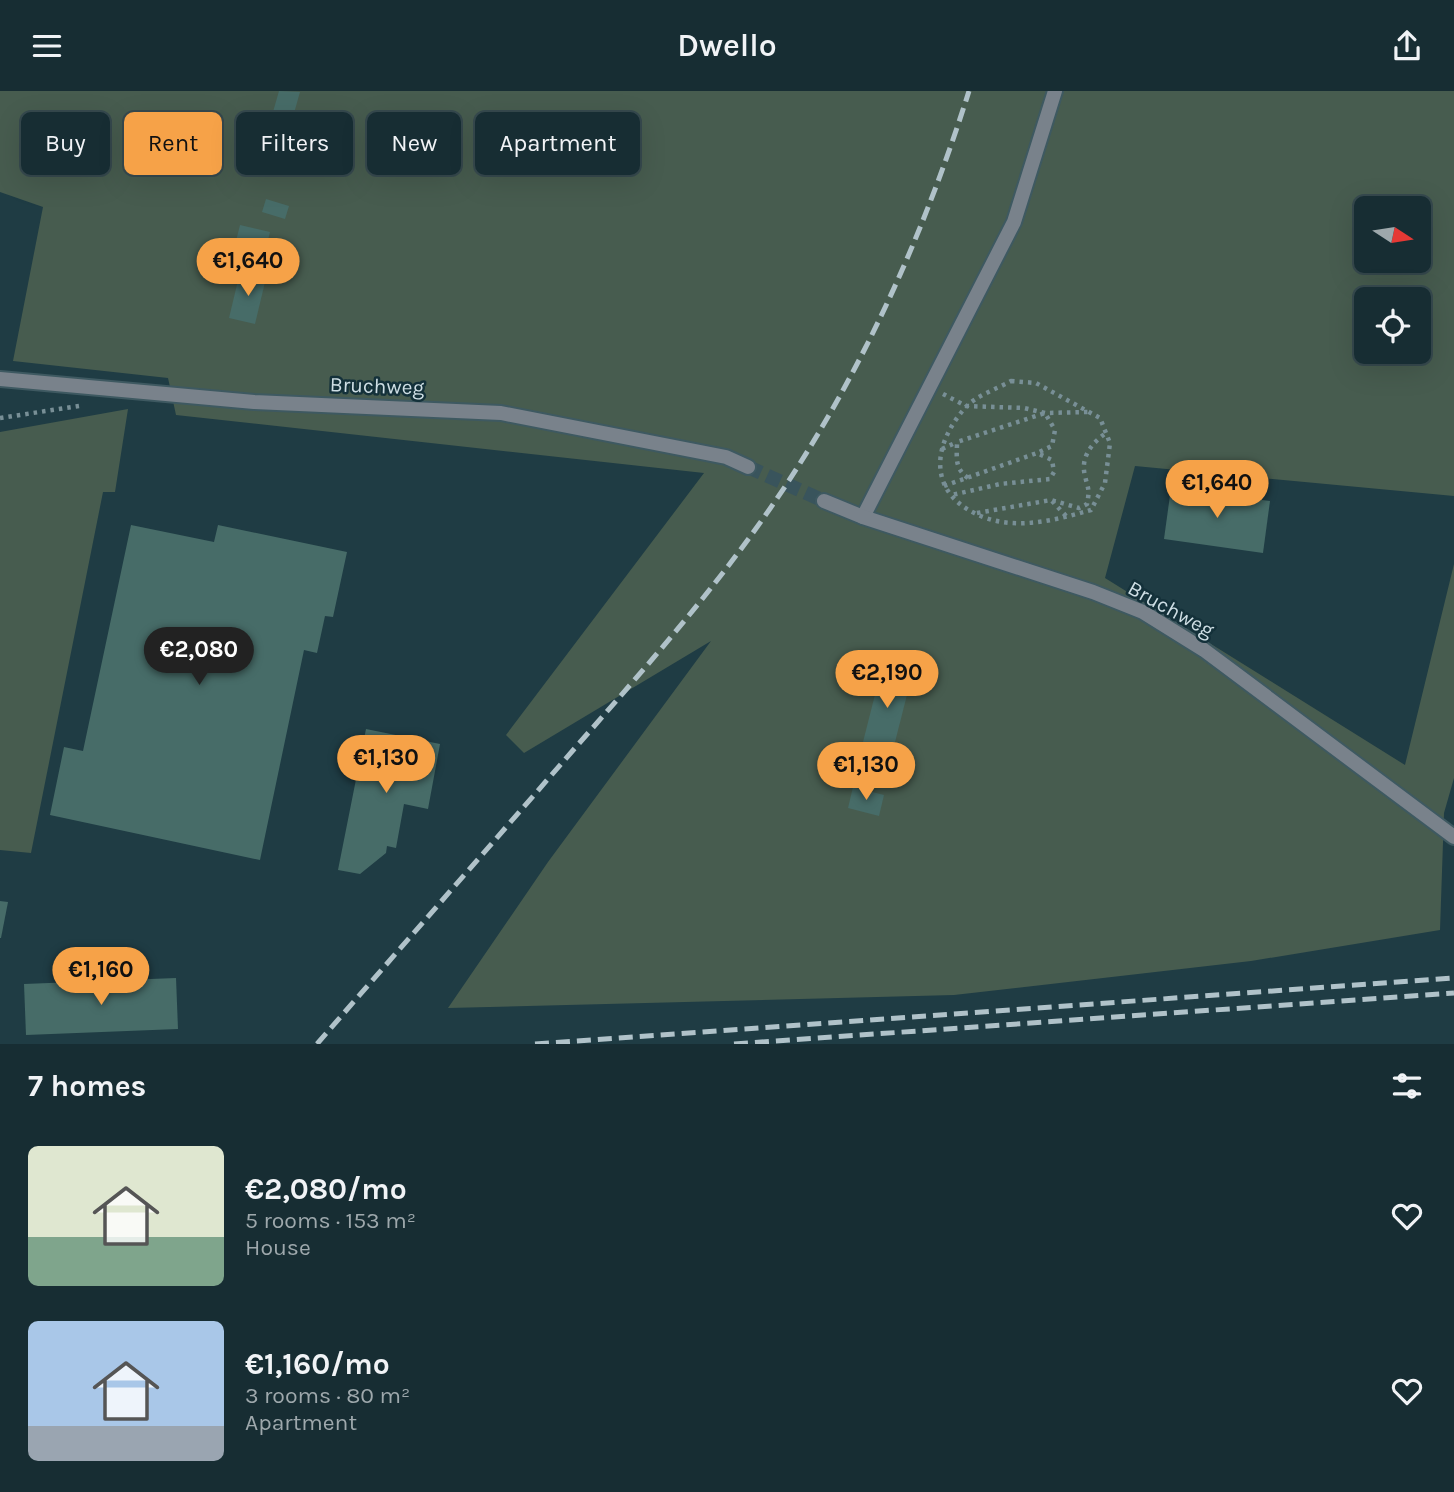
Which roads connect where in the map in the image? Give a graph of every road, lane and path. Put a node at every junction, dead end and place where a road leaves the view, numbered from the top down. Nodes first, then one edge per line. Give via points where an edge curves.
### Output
1 (1055, 91) edge
2 (0, 379) edge
3 (929, 387) junction
4 (85, 405) dead end
5 (966, 405) junction
6 (1045, 412) junction
7 (1090, 412) junction
8 (0, 418) edge
9 (1106, 433) junction
10 (957, 442) junction
11 (941, 450) junction
12 (1037, 453) junction
13 (748, 467) tunnel mouth
14 (968, 478) junction
15 (944, 486) junction
16 (952, 495) junction
17 (1051, 500) junction
18 (824, 501) tunnel mouth
19 (977, 513) junction
20 (863, 517) junction
21 (1067, 517) junction
22 (1454, 837) edge

1 - 3 street via 1014,222
2 - 13 street, Bruchweg via 254,402 501,413 726,457
3 - 5 path
3 - 20 street
4 - 8 path
5 - 6 path
5 - 7 path via 1011,381 1036,383
5 - 11 path
6 - 7 path
6 - 10 path
6 - 12 path via 1055,430 1052,446
7 - 9 path via 1100,418
9 - 17 path via 1090,444 1084,463 1090,489 1087,504 1079,508
9 - 21 path via 1110,443 1105,483 1091,510
10 - 11 path
10 - 14 path via 957,465
11 - 15 path
12 - 14 path
12 - 16 path via 1052,460 1050,479
14 - 15 path
15 - 16 path
16 - 19 path
17 - 19 path
17 - 21 path
18 - 20 street, Bruchweg
19 - 21 path via 1025,524
20 - 22 street, Bruchweg via 1143,612 1204,650

